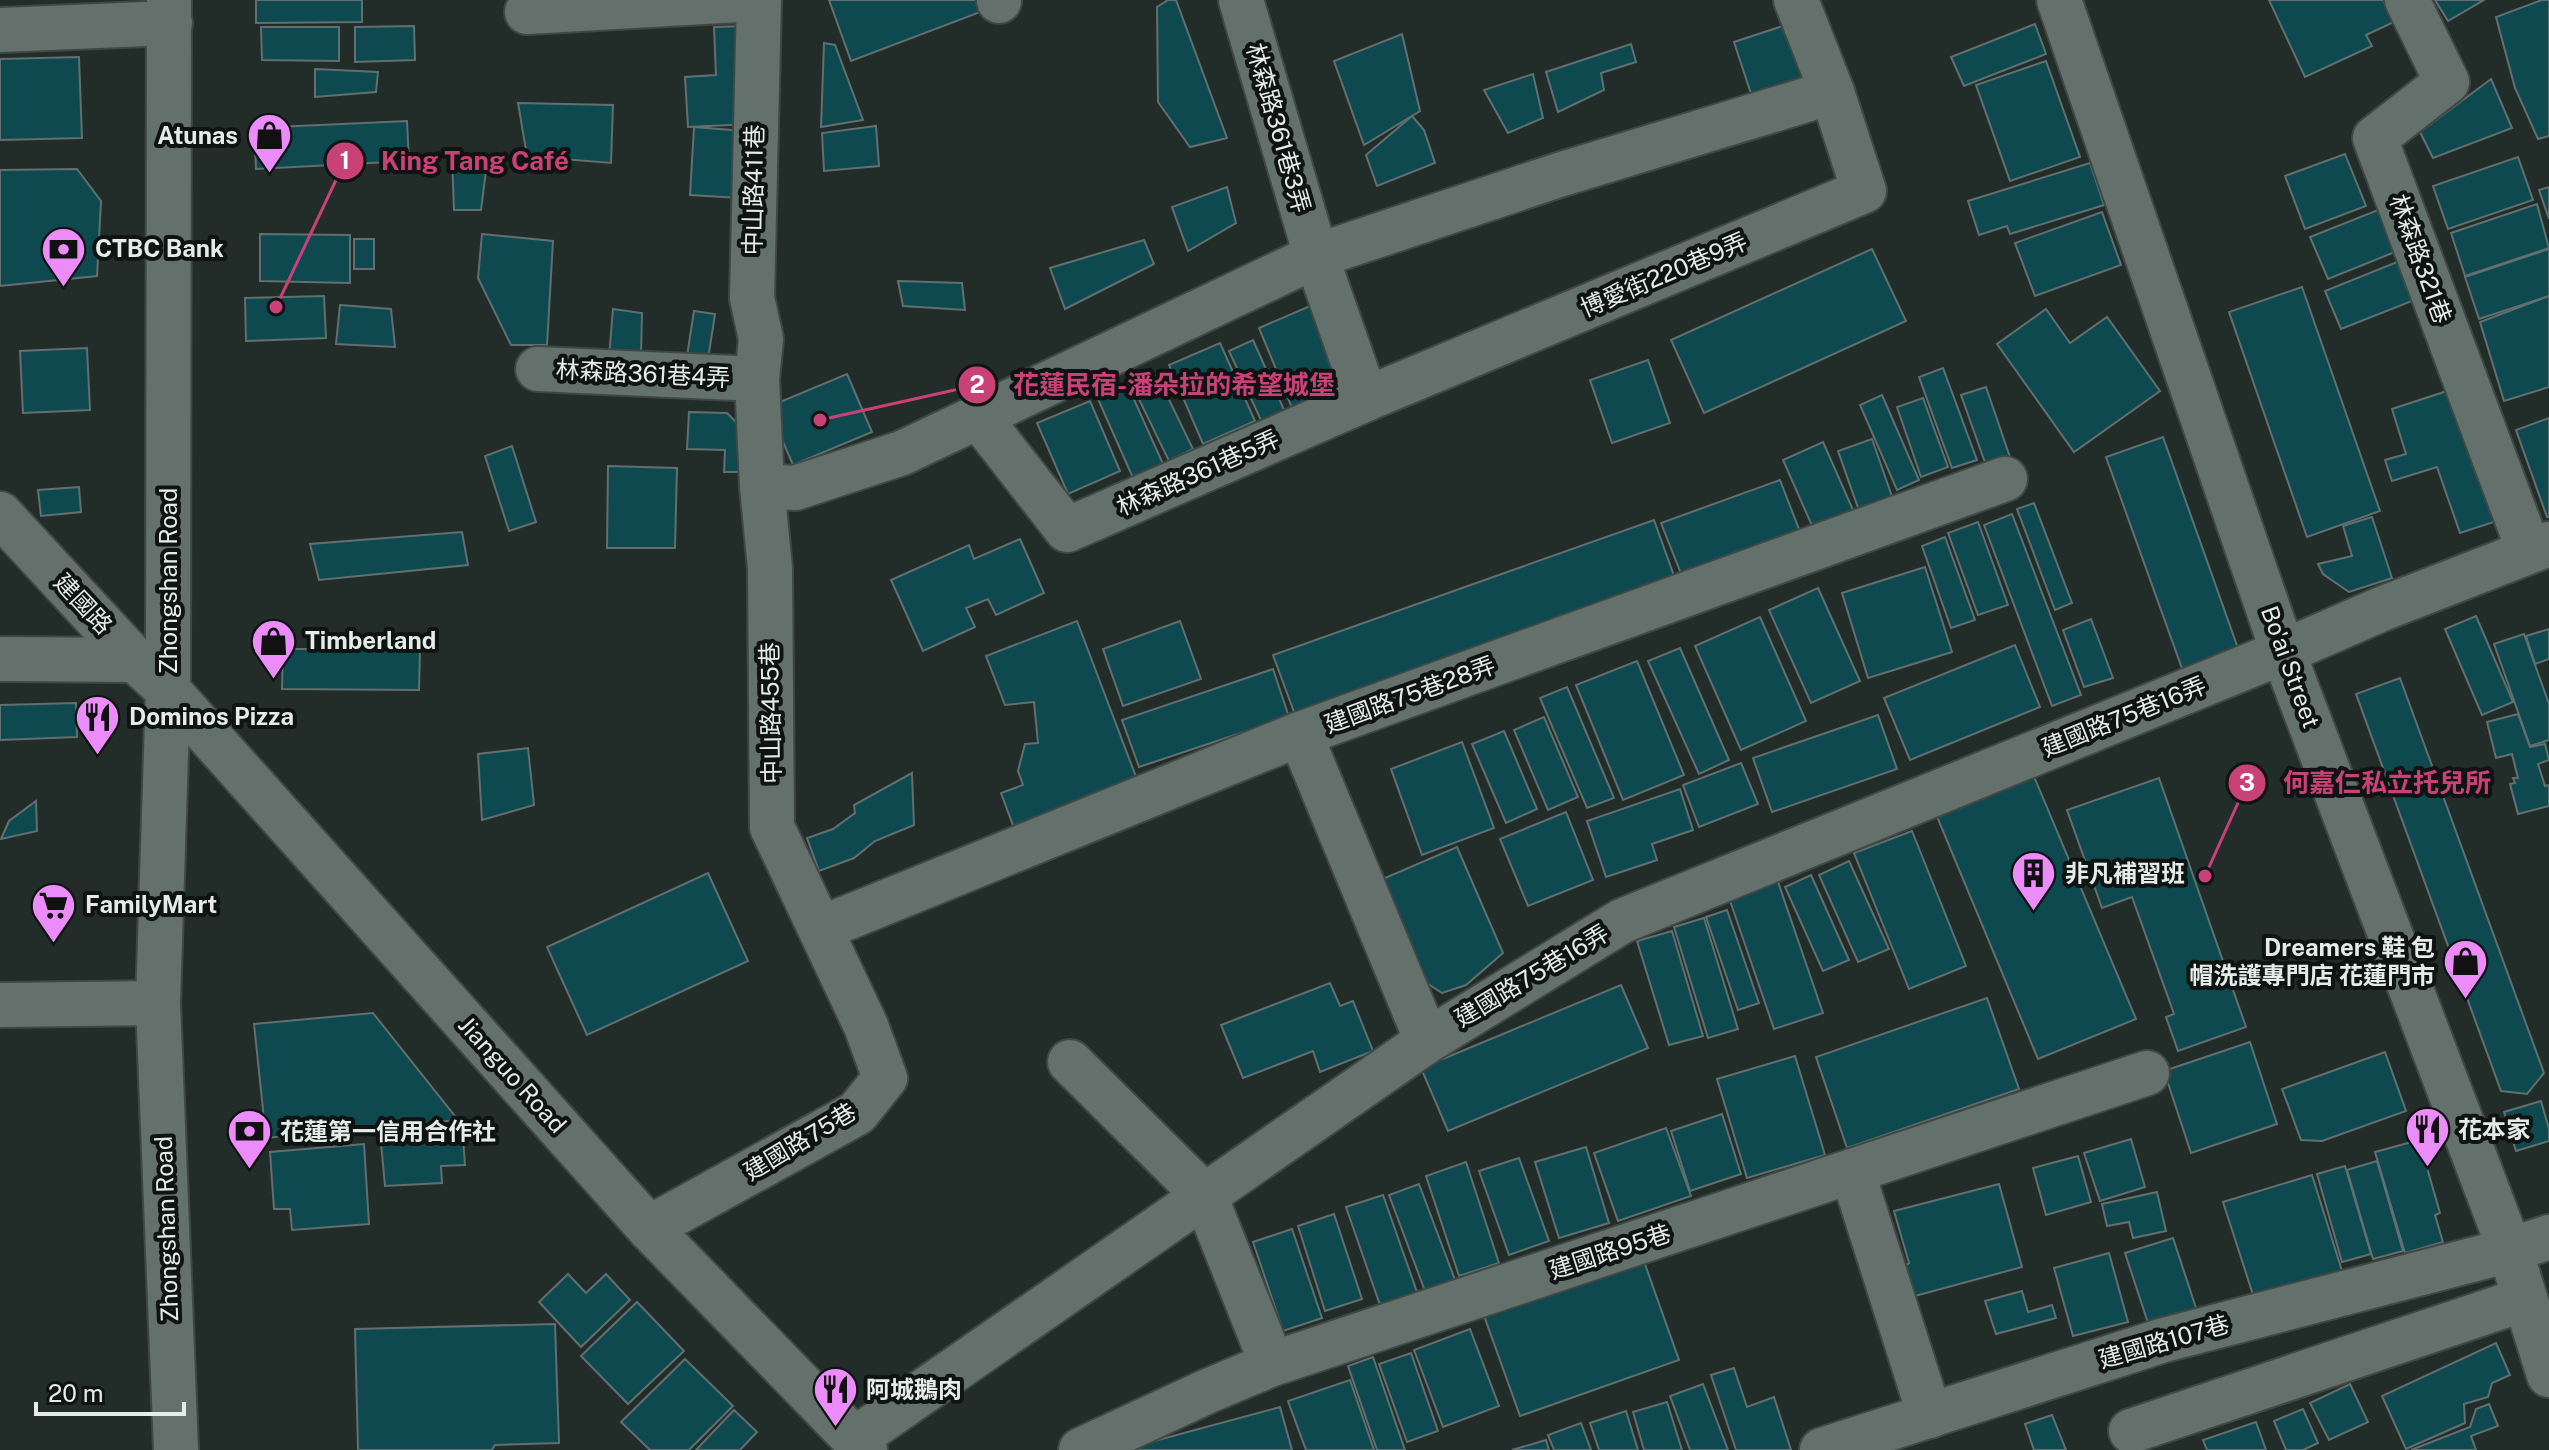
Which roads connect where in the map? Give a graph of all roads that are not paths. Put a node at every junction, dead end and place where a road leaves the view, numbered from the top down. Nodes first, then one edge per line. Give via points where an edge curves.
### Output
1 (739, 0) edge
2 (759, 0) edge
3 (1241, 0) edge
4 (1796, 0) edge
5 (2059, 0) edge
6 (2407, 0) edge
7 (170, 12) edge
8 (527, 12) dead end
9 (0, 30) edge
10 (1832, 92) junction
11 (1316, 256) junction
12 (538, 369) dead end
13 (757, 379) junction
14 (1366, 399) junction
15 (978, 416) junction
16 (2005, 479) dead end
17 (762, 486) junction
18 (0, 514) edge
19 (2539, 548) edge
20 (2283, 652) junction
21 (0, 659) edge
22 (135, 660) junction
23 (168, 690) junction
24 (1300, 734) junction
25 (822, 928) junction
26 (158, 1003) junction
27 (0, 1005) edge
28 (1427, 1041) junction
29 (1070, 1062) dead end
30 (2147, 1073) dead end
31 (1852, 1171) junction
32 (1205, 1196) junction
33 (649, 1228) junction
34 (2529, 1244) edge
35 (2525, 1299) junction
36 (1272, 1364) junction
37 (2549, 1375) edge
38 (1930, 1416) junction
39 (2131, 1431) dead end
40 (860, 1444) edge
41 (176, 1450) edge
42 (1081, 1450) edge
43 (1822, 1450) edge

1 - 8 street
2 - 13 street, 中山路411巷 via 752,298 761,339
3 - 11 street, 林森路361巷3弄
4 - 10 street, 博愛街220巷9弄
5 - 20 street, Bo'ai Street
6 - 19 street, 林森路321巷 via 2447,82 2375,138
7 - 9 street
7 - 23 street, Zhongshan Road
10 - 11 street
10 - 14 street, 博愛街220巷9弄 via 1864,191
11 - 14 street
11 - 15 street
12 - 13 street, 林森路361巷4弄
13 - 17 street, 林森路361巷4弄
14 - 15 street, 林森路361巷5弄 via 1067,530
15 - 17 street via 902,453 795,488
16 - 24 street, 建國路75巷28弄
17 - 25 street, 中山路455巷 via 770,568 772,827
18 - 22 street, 建國路
19 - 20 street, 林森路321巷
20 - 28 street, 建國路75巷16弄 via 1622,921
20 - 34 street, Bo'ai Street
21 - 22 street
22 - 23 street, 建國路
23 - 26 street, Zhongshan Road
23 - 33 street, Jianguo Road
24 - 25 street, 建國路75巷28弄
24 - 28 street
25 - 33 street, 建國路75巷 via 885,1078 857,1113
26 - 27 street
26 - 41 street, Zhongshan Road
28 - 32 street, 建國路75巷16弄
29 - 32 street
30 - 31 street, 建國路95巷
31 - 36 street, 建國路95巷
31 - 38 street
32 - 36 street
32 - 40 street, 建國路75巷16弄
33 - 40 street, Jianguo Road
34 - 35 street, Bo'ai Street
34 - 38 street, 建國路107巷 via 2164,1340
35 - 37 street, Bo'ai Street
35 - 39 street
36 - 42 street, 建國路95巷
38 - 43 street, 建國路107巷

